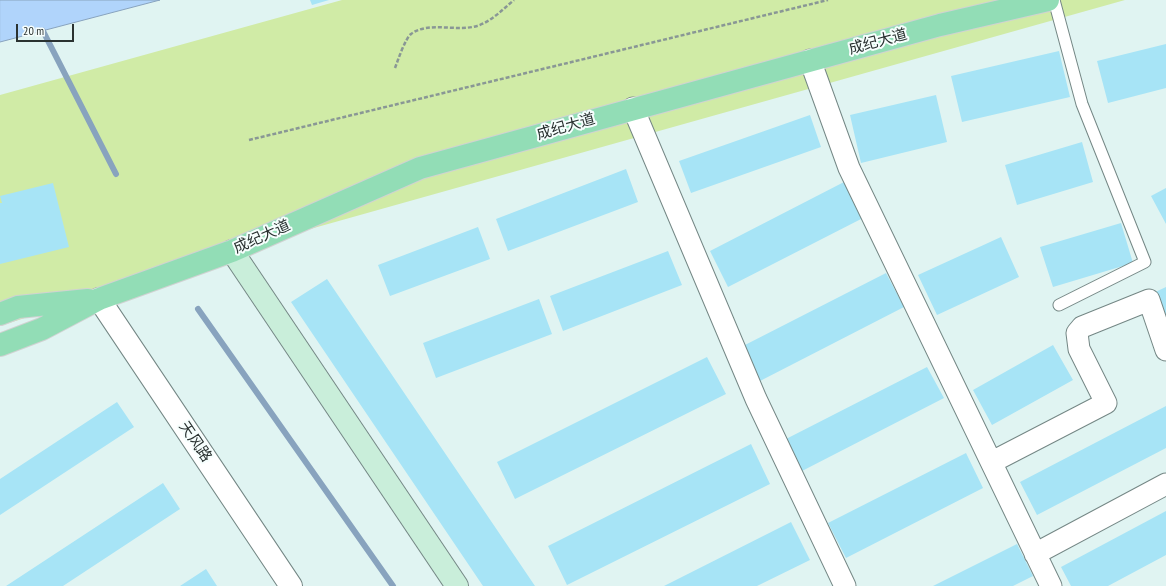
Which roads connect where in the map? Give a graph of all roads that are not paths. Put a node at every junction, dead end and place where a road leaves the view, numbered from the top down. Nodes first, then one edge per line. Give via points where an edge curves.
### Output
1 (1048, 0) edge
2 (1054, 0) edge
3 (810, 60) junction
4 (633, 108) junction
5 (232, 251) junction
6 (99, 299) junction
7 (1059, 305) dead end
8 (0, 314) edge
9 (0, 345) edge
10 (1166, 350) edge
11 (992, 462) junction
12 (1166, 484) edge
13 (1036, 554) junction
14 (291, 586) edge
15 (457, 586) edge
16 (845, 586) edge
17 (1051, 586) edge

1 - 3 main road, 成纪大道 via 940,25
2 - 7 lane via 1082,104 1145,262
3 - 4 main road, 成纪大道
3 - 11 street via 849,168
4 - 5 main road, 成纪大道 via 420,168
4 - 16 street via 756,399
5 - 6 main road, 成纪大道
5 - 15 main road
6 - 8 main road, 成纪大道 via 18,307
6 - 9 main road, 成纪大道 via 42,329
6 - 14 street, 天风路
10 - 11 street via 1149,300 1082,327 1077,333 1079,348 1106,402
11 - 13 street
12 - 13 street
13 - 17 street

